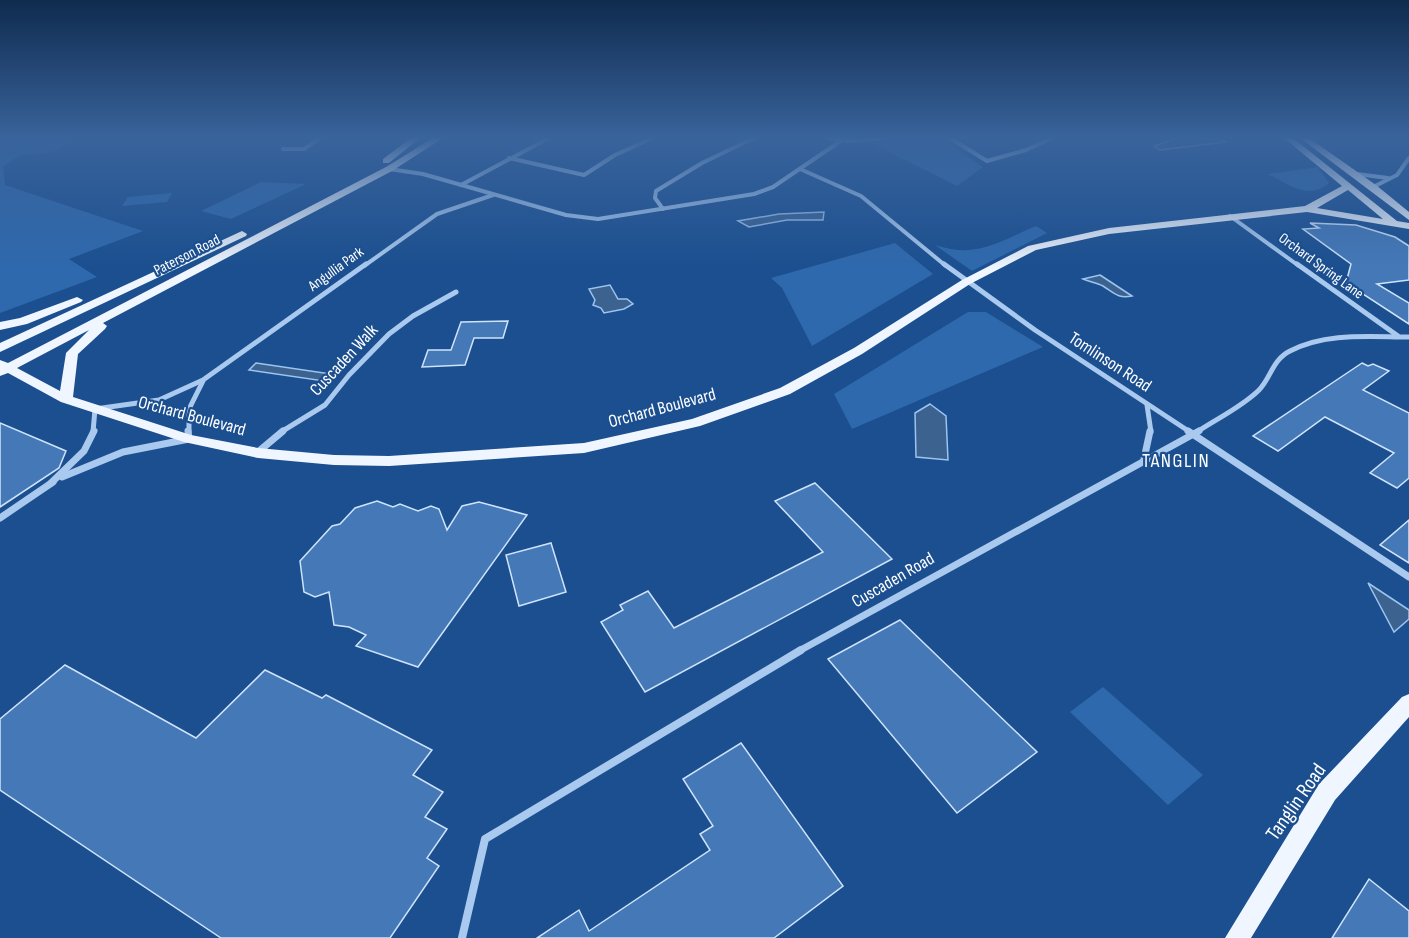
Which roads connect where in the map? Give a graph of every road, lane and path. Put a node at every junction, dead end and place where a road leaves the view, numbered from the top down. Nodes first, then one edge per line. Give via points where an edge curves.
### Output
1 (348, 182) edge
2 (363, 182) edge
3 (451, 182) edge
4 (468, 182) edge
5 (671, 182) edge
6 (781, 182) edge
7 (832, 182) edge
8 (1343, 182) edge
9 (1366, 182) edge
10 (1384, 182) edge
11 (462, 185) junction
12 (1348, 186) junction
13 (1373, 187) junction
14 (493, 195) junction
15 (663, 209) junction
16 (1307, 209) junction
17 (1230, 216) junction
18 (1409, 217) edge
19 (1397, 225) junction
20 (1409, 226) edge
21 (1409, 234) edge
22 (966, 282) junction
23 (456, 292) dead end
24 (135, 293) junction
25 (0, 327) edge
26 (1398, 336) junction
27 (1409, 337) edge
28 (0, 348) edge
29 (3, 368) edge
30 (203, 380) junction
31 (66, 399) junction
32 (1147, 405) junction
33 (95, 409) junction
34 (1192, 435) junction
35 (189, 439) junction
36 (258, 453) junction
37 (1144, 459) junction
38 (51, 483) junction
39 (0, 518) edge
40 (1409, 577) edge
41 (1409, 704) edge
42 (462, 938) edge
43 (1237, 938) edge

1 - 24 main road, Paterson Road
2 - 24 main road, Paterson Road
3 - 11 street
4 - 11 street
5 - 15 street via 656,191 655,198
6 - 15 street via 754,194
7 - 22 street, Tomlinson Road via 861,196
8 - 12 main road
9 - 13 main road
10 - 13 street
11 - 14 street
12 - 16 main road, Orchard Boulevard
12 - 19 main road
13 - 18 main road
14 - 15 street via 566,215 598,219
14 - 30 street, Angullia Park via 437,214
16 - 17 main road, Orchard Boulevard
16 - 19 main road, Orchard Boulevard
17 - 22 main road, Orchard Boulevard via 1059,241 1032,248
17 - 26 street, Orchard Spring Lane
19 - 20 main road, Orchard Boulevard
19 - 21 main road
22 - 32 street, Tomlinson Road
22 - 36 main road, Orchard Boulevard via 858,351 785,391 684,426 584,448 516,454 389,461
23 - 36 street, Cuscaden Walk via 389,334 325,405 278,434
24 - 25 main road via 84,297
24 - 28 main road, Paterson Road via 67,315
24 - 29 main road, Paterson Road
24 - 31 main road via 72,353
26 - 27 street, Cuscaden Road
26 - 34 street, Cuscaden Road via 1346,337 1290,351 1276,361 1259,390
29 - 31 main road, Orchard Boulevard
30 - 33 street, Angullia Park via 159,400
30 - 35 street, Angullia Park via 187,410
31 - 33 main road, Orchard Boulevard
32 - 34 street, Tomlinson Road
32 - 37 street via 1152,436
33 - 35 main road, Orchard Boulevard
33 - 38 street via 97,426 93,438
34 - 37 street, Cuscaden Road
34 - 40 street, Tomlinson Road
35 - 36 main road, Orchard Boulevard
35 - 38 street via 102,456
37 - 42 street, Cuscaden Road via 774,665 485,839
38 - 39 street
41 - 43 main road, Tanglin Road via 1327,792

